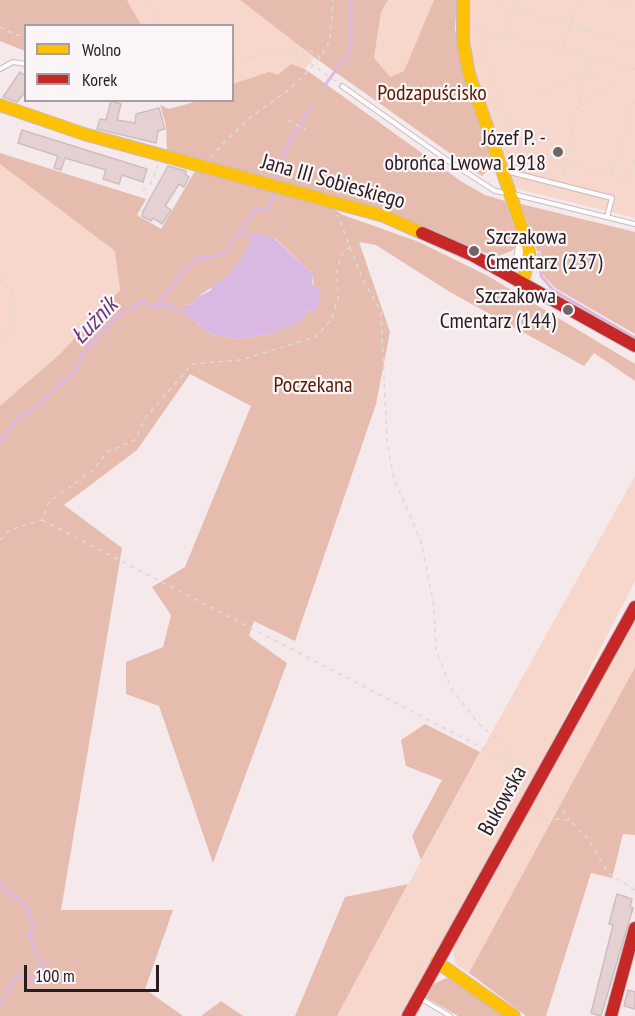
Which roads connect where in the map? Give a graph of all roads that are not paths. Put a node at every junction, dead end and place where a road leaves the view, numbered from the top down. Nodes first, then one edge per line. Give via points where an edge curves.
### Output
1 (463, 0) edge
2 (24, 64) edge
3 (0, 69) edge
4 (342, 86) road end
5 (0, 105) edge
6 (502, 171) junction
7 (510, 194) junction
8 (607, 217) junction
9 (635, 224) edge
10 (522, 229) junction
11 (507, 274) junction
12 (522, 282) junction
13 (635, 346) edge
14 (635, 607) edge
15 (635, 928) edge
16 (438, 962) junction
17 (629, 968) edge
18 (418, 997) junction
19 (408, 1016) edge
20 (450, 1016) edge
21 (514, 1016) edge
22 (611, 1016) edge

1 - 6 street via 463,41 469,74
2 - 3 lane via 13,62
4 - 7 lane via 463,171 495,190
5 - 11 street, Jana III Sobieskiego via 84,134 362,208 423,231
6 - 7 street
6 - 8 lane via 612,198
7 - 8 lane
7 - 10 street
8 - 9 lane
10 - 11 street via 522,247
10 - 12 street via 530,258
11 - 12 street, Jana III Sobieskiego
12 - 13 street, Jana III Sobieskiego
14 - 16 street, Bukowska
15 - 17 street
16 - 18 street, Bukowska
16 - 21 street
17 - 22 street
18 - 19 street, Bukowska
18 - 20 lane

